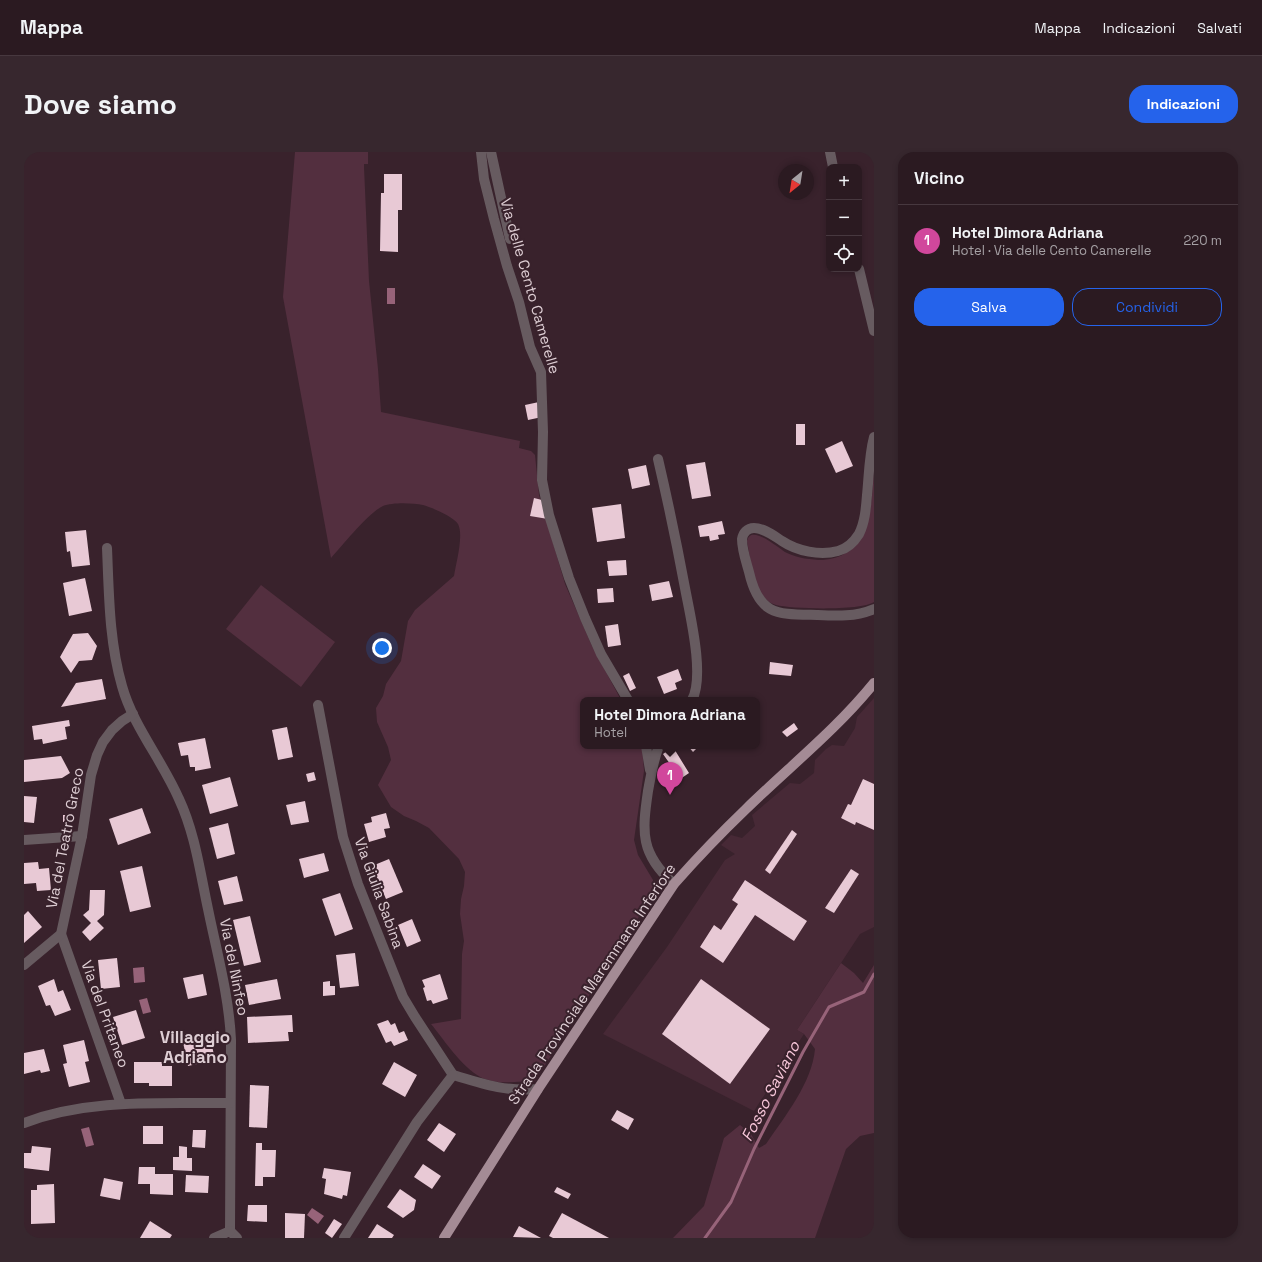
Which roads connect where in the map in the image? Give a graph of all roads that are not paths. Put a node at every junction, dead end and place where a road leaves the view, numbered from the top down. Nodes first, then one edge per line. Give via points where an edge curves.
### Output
1 (481, 152) edge
2 (491, 152) edge
3 (830, 152) edge
4 (832, 164) edge
5 (510, 239) dead end
6 (859, 272) edge
7 (874, 331) edge
8 (874, 438) edge
9 (658, 459) dead end
10 (107, 548) dead end
11 (874, 609) edge
12 (874, 684) edge
13 (626, 697) edge
14 (693, 697) edge
15 (318, 705) dead end
16 (133, 714) junction
17 (646, 749) edge
18 (658, 749) edge
19 (651, 776) junction
20 (82, 836) junction
21 (24, 840) edge
22 (674, 884) junction
23 (61, 934) junction
24 (24, 965) edge
25 (453, 1075) junction
26 (538, 1089) junction
27 (230, 1103) junction
28 (121, 1104) junction
29 (24, 1123) edge
30 (234, 1235) edge
31 (217, 1237) edge
32 (344, 1238) edge
33 (444, 1238) edge

1 - 13 street, Via delle Cento Camerelle via 494,219 530,347 541,372 542,480 549,515 587,624
2 - 5 street, Via delle Cento Camerelle
3 - 4 street
6 - 7 street
8 - 11 street via 864,521 859,534 848,546 829,553 806,551 755,528 744,532 742,539 753,589 760,600 771,609 789,614 845,616
9 - 14 street via 694,636 697,682
10 - 16 street, Via del Ninfeo via 114,652 122,687
12 - 22 main road, Strada Provinciale Maremmana Inferiore via 817,745 746,808 699,855
15 - 25 street, Via Giulia Sabina via 341,827 353,872 403,997
16 - 20 street, Via del Teatro Greco via 112,730 99,751 90,780
16 - 27 street, Via del Ninfeo via 177,794 194,843 228,1010 231,1040
17 - 19 street
18 - 19 street
19 - 22 street via 644,830 647,847 658,868
20 - 21 street
20 - 23 street, Via del Teatro Greco
22 - 26 main road, Strada Provinciale Maremmana Inferiore
23 - 24 street
23 - 28 street, Via del Pritaneo
25 - 26 street via 500,1089
25 - 32 street via 414,1126
26 - 33 main road, Strada Provinciale Maremmana Inferiore
27 - 28 street
27 - 30 street, Via del Ninfeo
28 - 29 street via 62,1111
30 - 31 street

